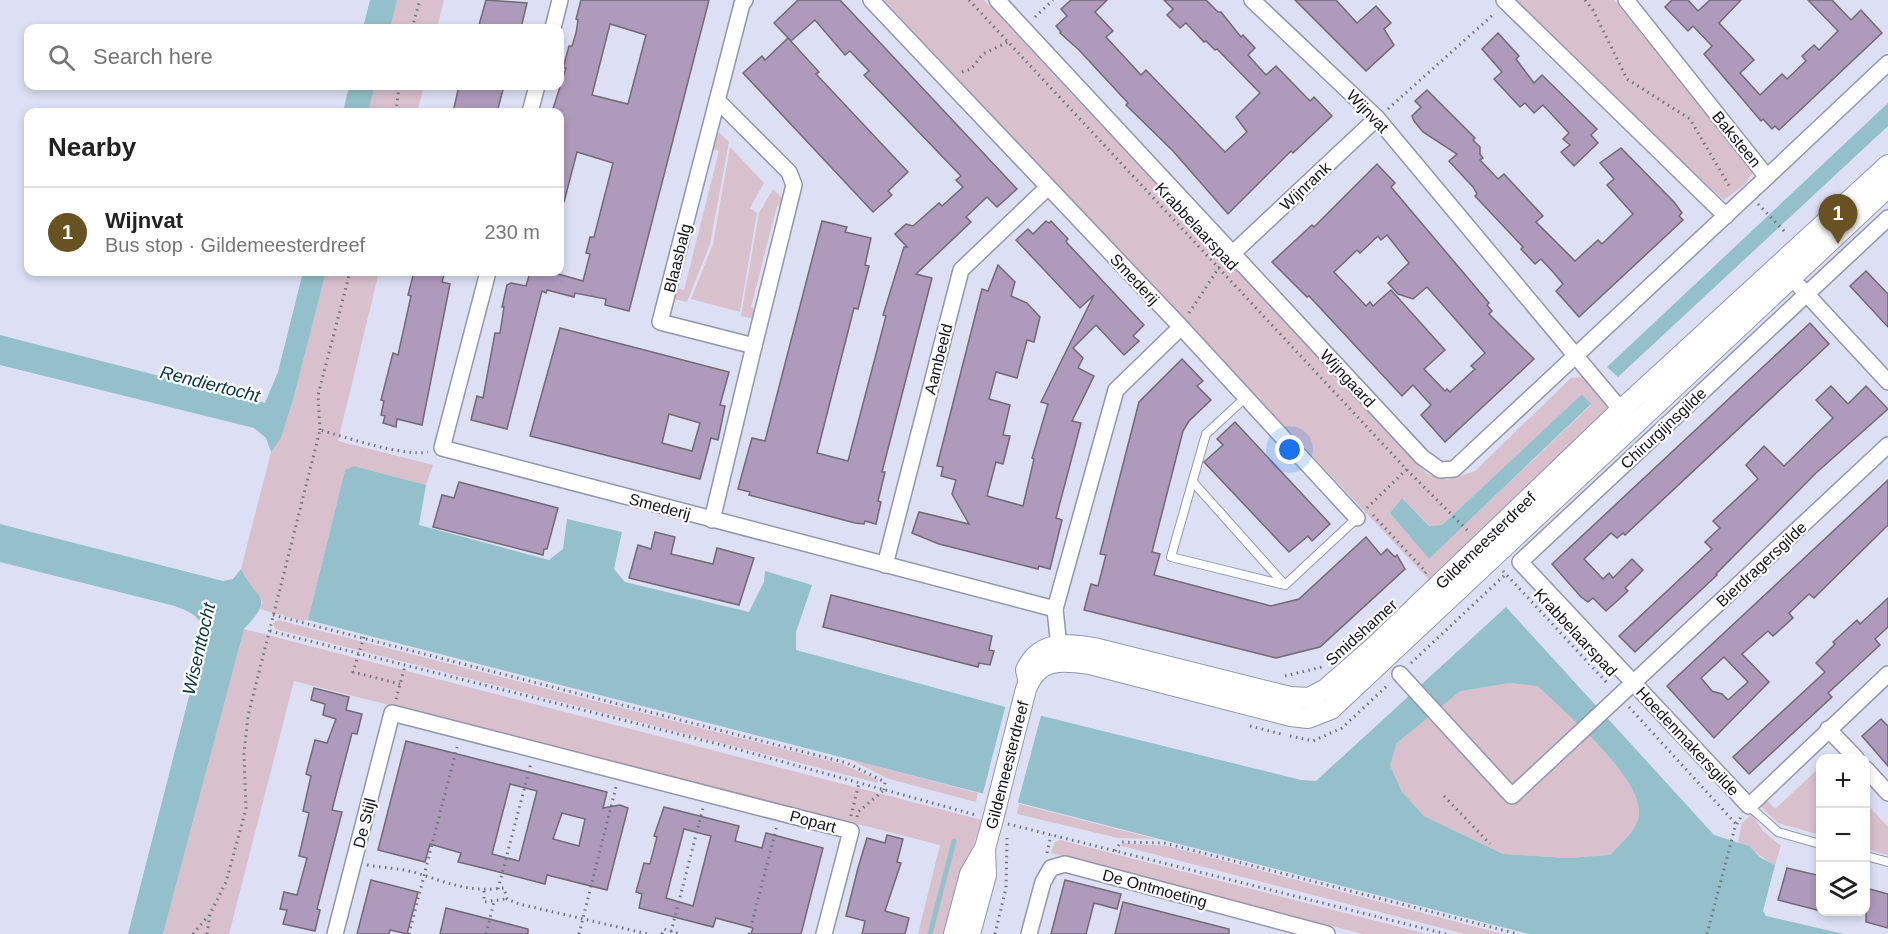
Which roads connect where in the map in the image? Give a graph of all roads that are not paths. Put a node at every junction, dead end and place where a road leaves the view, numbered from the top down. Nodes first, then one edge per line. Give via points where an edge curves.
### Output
1 (560, 0) edge
2 (746, 0) edge
3 (871, 0) edge
4 (997, 0) edge
5 (1252, 0) edge
6 (1626, 0) edge
7 (1506, 1) edge
8 (554, 24) edge
9 (1888, 63) edge
10 (536, 90) edge
11 (717, 100) junction
12 (531, 108) edge
13 (1377, 118) junction
14 (1888, 165) edge
15 (1767, 177) junction
16 (1048, 187) junction
17 (1888, 187) edge
18 (1726, 216) junction
19 (1888, 218) edge
20 (1232, 254) junction
21 (1786, 272) junction
22 (487, 276) edge
23 (1806, 294) junction
24 (1181, 327) junction
25 (754, 346) junction
26 (1575, 357) junction
27 (1888, 382) edge
28 (1245, 398) junction
29 (1621, 410) junction
30 (1635, 425) junction
31 (1888, 445) edge
32 (1192, 482) junction
33 (1362, 513) joint
34 (712, 520) junction
35 (1481, 545) junction
36 (1520, 562) joint
37 (885, 564) junction
38 (1286, 585) junction
39 (1055, 609) junction
40 (1059, 652) junction
41 (1888, 674) edge
42 (1404, 678) dead end
43 (1634, 683) junction
44 (392, 713) joint
45 (1828, 729) junction
46 (1851, 754) edge
47 (1870, 773) edge
48 (1888, 793) edge
49 (1749, 806) junction
50 (1816, 843) edge
51 (985, 848) junction
52 (1870, 857) edge
53 (1888, 862) edge
54 (335, 934) edge
55 (824, 934) edge
56 (954, 934) edge
57 (970, 934) edge
58 (1029, 934) edge
59 (1327, 934) edge

1 - 8 street
2 - 11 street, Blaasbalg
3 - 16 street, Smederij
4 - 20 street, Wijngaard
5 - 13 street, Wijnvat
6 - 15 street, Baksteen
7 - 18 street
9 - 15 street, Baksteen
10 - 12 street
11 - 25 street via 789,172 794,185
11 - 25 street, Blaasbalg via 660,322
13 - 20 street, Wijnrank
13 - 26 street, Wijnvat
14 - 21 street, Gildemeesterdreef
15 - 18 street, Wijngaard
16 - 24 street, Smederij
16 - 37 street, Aambeeld via 961,270
17 - 21 street, Gildemeesterdreef
18 - 26 street, Wijngaard
19 - 23 street, Chirurgijnsgilde
20 - 26 street, Wijngaard via 1428,463 1440,470 1454,469
21 - 23 street
21 - 29 street, Gildemeesterdreef
21 - 30 street, Gildemeesterdreef
22 - 34 street, Smederij via 442,448
23 - 27 street
23 - 36 street, Chirurgijnsgilde
24 - 28 street
24 - 39 street via 1116,390
25 - 34 street
26 - 29 street, Wijnvat
28 - 32 lane via 1206,434
28 - 33 street
29 - 30 street, Wijnvat
29 - 35 street, Gildemeesterdreef
30 - 35 street, Gildemeesterdreef
31 - 43 street, Bierdragersgilde
32 - 38 lane
32 - 38 lane via 1171,556
33 - 38 lane
34 - 37 street, Smederij
35 - 40 street, Gildemeesterdreef via 1374,648 1326,689 1309,698 1290,697 1094,648
36 - 43 street, Hoedenmakersgilde
37 - 39 street, Smederij
39 - 40 street
40 - 51 street, Gildemeesterdreef via 1036,653 1026,670 1027,686
41 - 45 street, Hoedenmakersgilde
42 - 43 street, Bierdragersgilde via 1512,796
43 - 49 street, Hoedenmakersgilde
44 - 54 street, De Stijl
44 - 55 street, Popart via 849,831
45 - 46 street
45 - 49 street, Hoedenmakersgilde
47 - 48 street
49 - 50 lane via 1778,832
51 - 56 street, Gildemeesterdreef via 970,874
51 - 57 street, Gildemeesterdreef via 986,875
52 - 53 lane
58 - 59 street, De Ontmoeting via 1043,882 1051,868 1065,864

